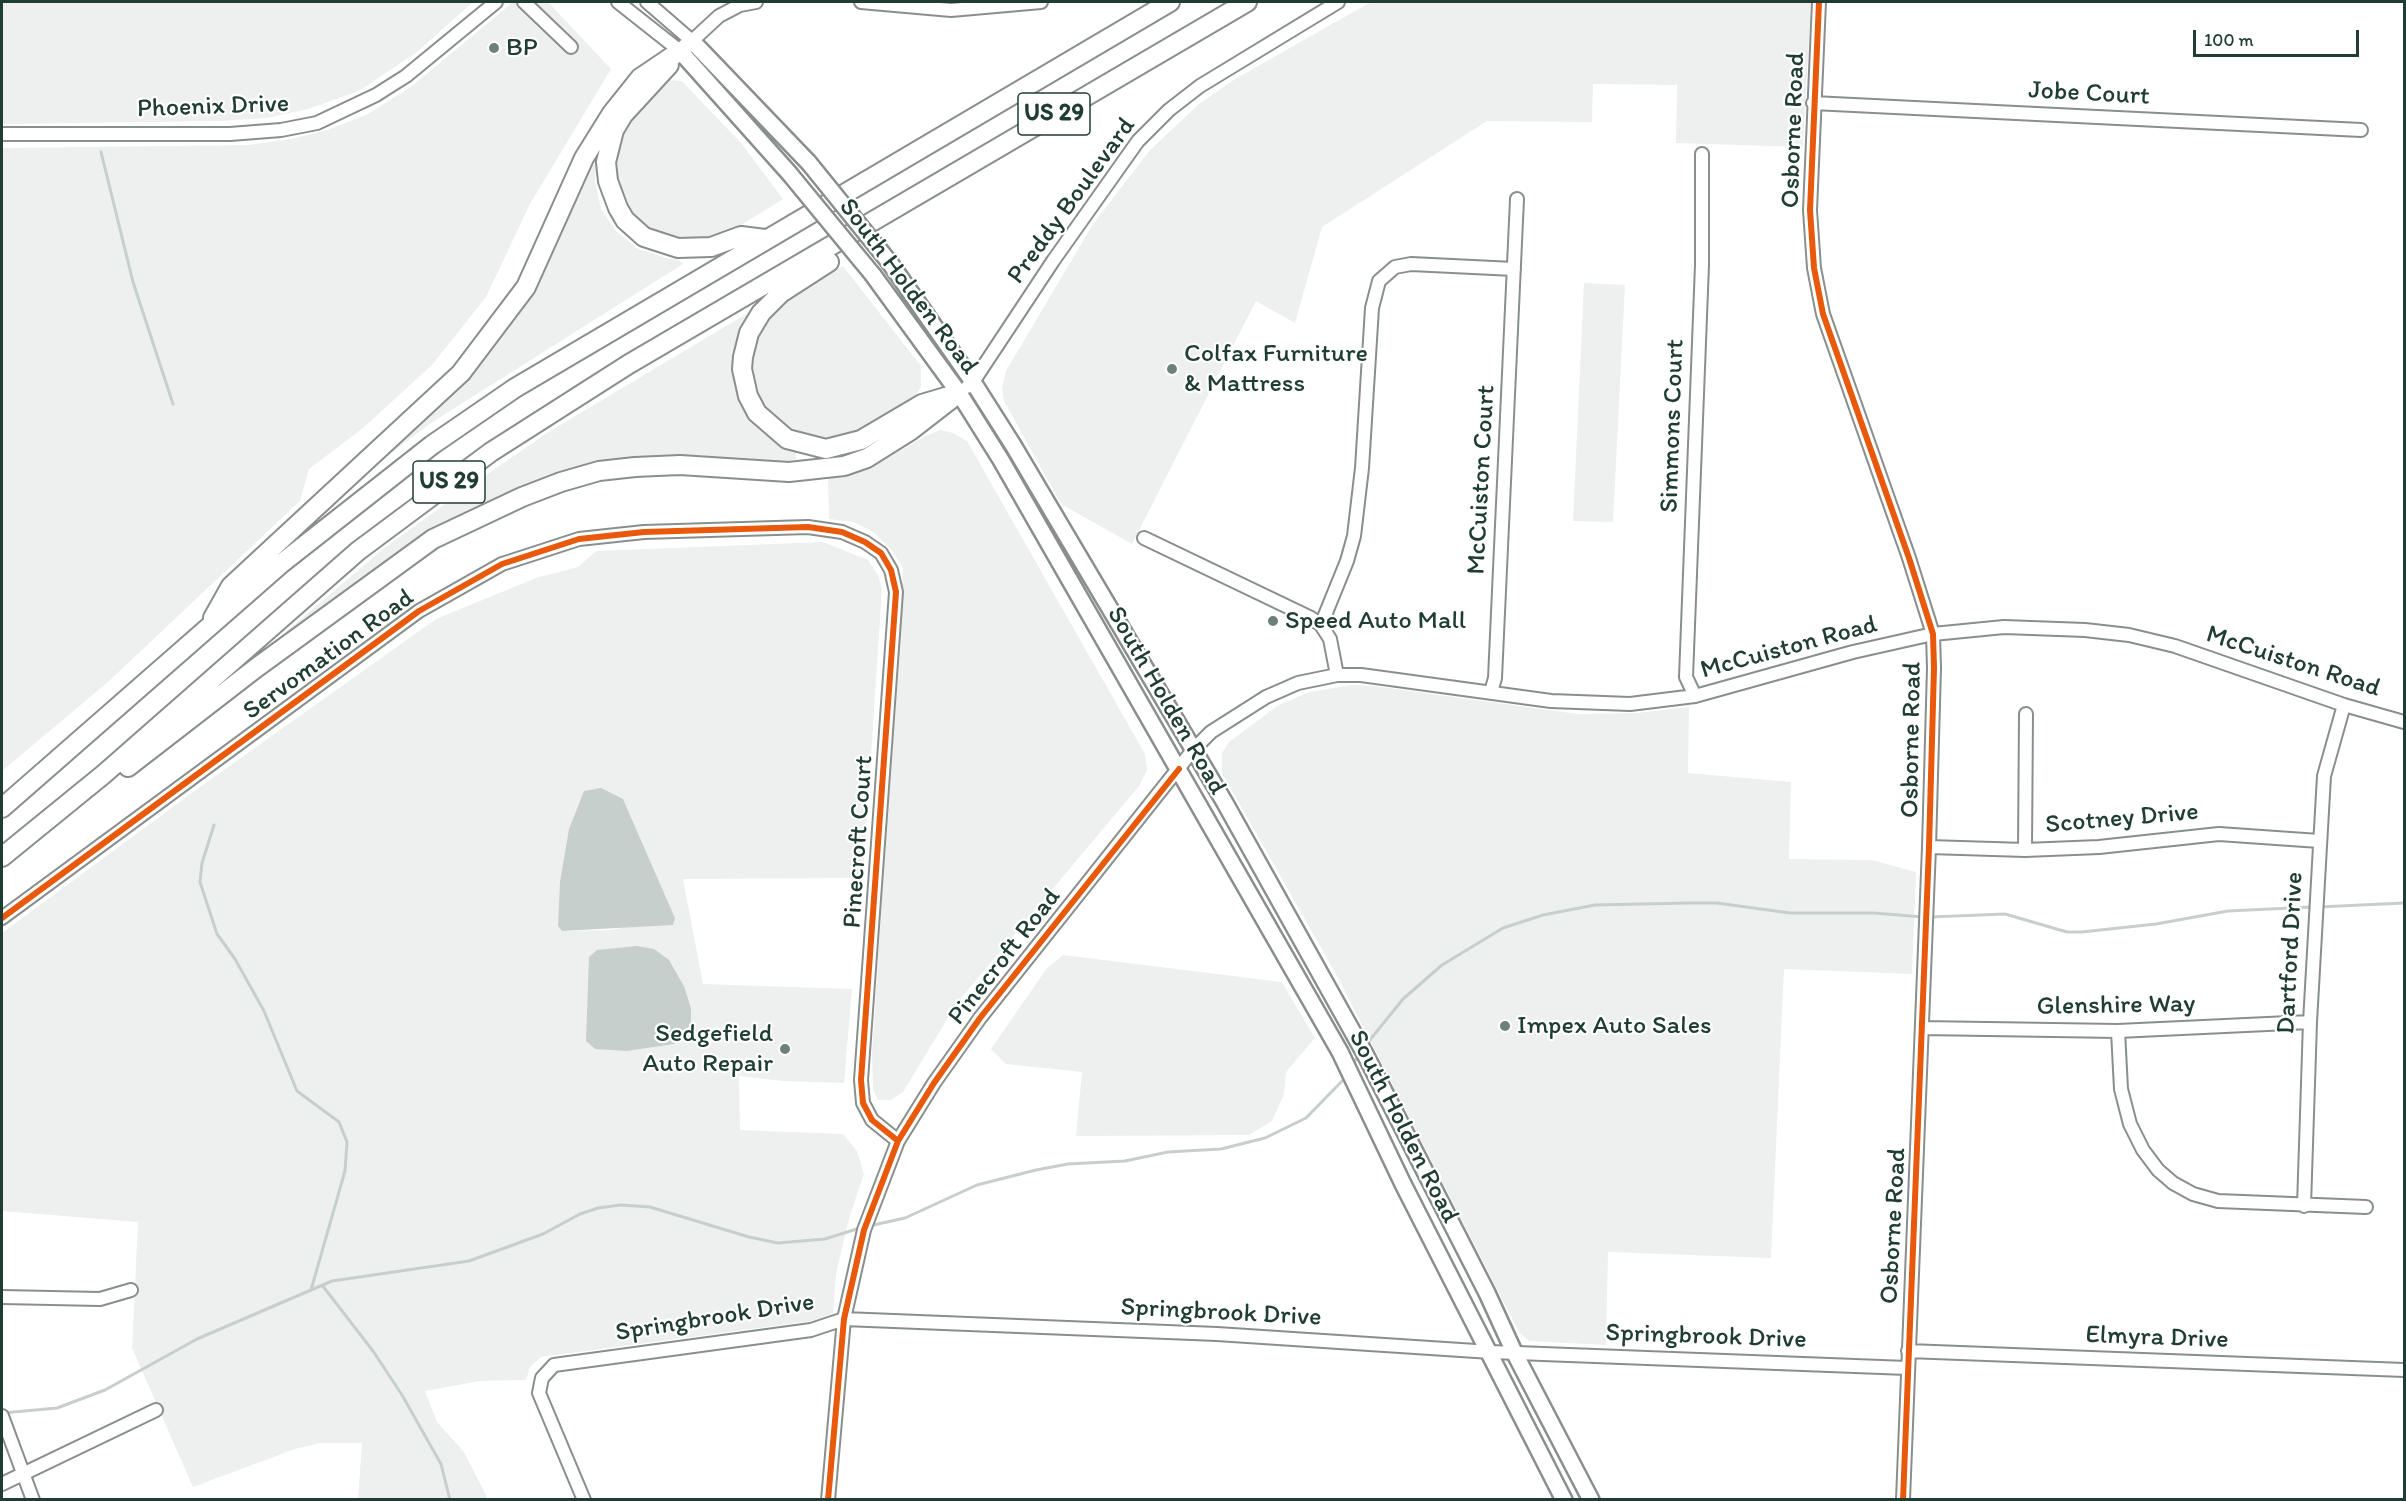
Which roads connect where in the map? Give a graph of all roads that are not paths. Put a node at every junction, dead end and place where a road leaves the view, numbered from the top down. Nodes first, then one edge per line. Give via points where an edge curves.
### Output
1 (496, 2) edge
2 (524, 2) edge
3 (618, 2) edge
4 (647, 2) edge
5 (756, 2) edge
6 (861, 2) edge
7 (1041, 2) edge
8 (1170, 2) edge
9 (1246, 2) edge
10 (1338, 2) edge
11 (1819, 2) edge
12 (686, 46) junction
13 (571, 47) dead end
14 (1813, 103) junction
15 (2361, 130) dead end
16 (2, 134) edge
17 (1702, 154) dead end
18 (1516, 199) dead end
19 (864, 228) junction
20 (765, 239) junction
21 (1514, 269) junction
22 (966, 388) junction
23 (1144, 538) dead end
24 (865, 542) joint
25 (1321, 625) junction
26 (207, 630) junction
27 (1933, 634) junction
28 (1336, 675) junction
29 (1491, 692) junction
30 (1695, 696) junction
31 (2344, 705) junction
32 (2026, 714) dead end
33 (2404, 722) edge
34 (1193, 750) junction
35 (1179, 770) junction
36 (78, 796) junction
37 (2, 808) edge
38 (2319, 841) junction
39 (1929, 847) junction
40 (2025, 850) junction
41 (2, 857) edge
42 (2, 918) edge
43 (2310, 1022) junction
44 (1922, 1028) junction
45 (2118, 1031) junction
46 (898, 1141) junction
47 (2304, 1206) junction
48 (2366, 1207) dead end
49 (131, 1290) dead end
50 (2, 1297) edge
51 (844, 1319) junction
52 (1908, 1351) junction
53 (1514, 1352) junction
54 (1491, 1353) junction
55 (1907, 1368) junction
56 (2404, 1370) edge
57 (156, 1410) dead end
58 (2, 1416) edge
59 (23, 1474) junction
60 (2, 1484) edge
61 (33, 1500) edge
62 (584, 1500) edge
63 (828, 1500) edge
64 (1564, 1500) edge
65 (1591, 1500) edge
66 (1903, 1500) edge

1 - 16 street, Phoenix Drive via 406,76 317,123 230,135
2 - 13 street
3 - 12 street, South Holden Road
4 - 12 street, South Holden Road
5 - 12 street via 718,16
6 - 7 street via 951,10
8 - 20 highway, US 29
9 - 19 highway, US 29
10 - 22 street, Preddy Boulevard via 1200,86 1168,110 1138,141
11 - 14 street, Osborne Road
12 - 20 highway via 614,130 606,162 612,196 625,220 644,237 664,245 693,249 741,236
12 - 22 main road, South Holden Road, bridge
12 - 22 main road, South Holden Road, bridge via 809,163 890,263
12 - 26 highway via 640,78 612,113 584,158 526,287 461,373 231,586
14 - 15 street, Jobe Court
14 - 27 street, Osborne Road via 1810,210 1822,314
17 - 30 street, Simmons Court via 1686,677
18 - 21 street, McCuiston Court
19 - 22 highway via 845,251 782,293 761,313 749,333 742,369 748,396 757,413 788,439 826,449 861,440 922,404
19 - 36 highway, US 29 via 628,364 428,497 309,593
20 - 26 highway, US 29 via 515,388 432,445 282,563
21 - 25 street via 1402,265 1386,272 1379,281 1372,308 1354,536
21 - 29 street, McCuiston Court via 1495,678
22 - 34 main road, South Holden Road
22 - 35 main road, South Holden Road via 1085,612
22 - 36 highway via 910,431 867,458 844,466 789,472 635,466 590,474 522,497 433,539 113,779
23 - 25 street
24 - 42 street, Servomation Road via 842,532 808,527 644,532 579,539 502,564 419,611
24 - 46 street, Pinecroft Court via 881,553 891,570 896,592 861,1080 863,1103 872,1120
25 - 28 street via 1330,639
26 - 37 highway, US 29
27 - 30 street, McCuiston Road
27 - 31 street, McCuiston Road via 2004,627 2129,635 2175,646
27 - 39 street, Osborne Road
28 - 29 street, McCuiston Road via 1391,677
28 - 34 street, McCuiston Road via 1298,683 1266,697 1210,732
29 - 30 street, McCuiston Road via 1602,705
31 - 33 street, McCuiston Road
31 - 38 street, Dartford Drive via 2324,776
32 - 40 street
34 - 35 street, Pinecroft Road
34 - 53 main road, South Holden Road via 1365,1053
35 - 46 street, Pinecroft Road via 980,1018
35 - 54 main road, South Holden Road via 1340,1052
36 - 41 highway, US 29
38 - 40 street, Scotney Drive via 2218,834 2099,847
38 - 43 street, Dartford Drive
39 - 40 street, Scotney Drive
39 - 44 street, Osborne Road
43 - 45 street, Glenshire Way
43 - 47 street, Dartford Drive
44 - 45 street, Glenshire Way
44 - 52 street, Osborne Road
45 - 47 street via 2121,1089 2130,1124 2158,1170 2193,1194 2218,1201
46 - 51 street, Pinecroft Road via 864,1230
47 - 48 street
49 - 50 street via 100,1299
51 - 54 street, Springbrook Drive via 1218,1334
51 - 62 street, Springbrook Drive via 811,1330 554,1365 542,1378 539,1393
51 - 63 street, Pinecroft Road
52 - 55 street, Osborne Road
52 - 56 street, Elmyra Drive
53 - 54 street, Springbrook Drive
53 - 55 street, Springbrook Drive
53 - 65 main road, South Holden Road
54 - 64 main road, South Holden Road
55 - 66 street, Osborne Road
57 - 59 street
58 - 59 street
59 - 60 street
59 - 61 street

